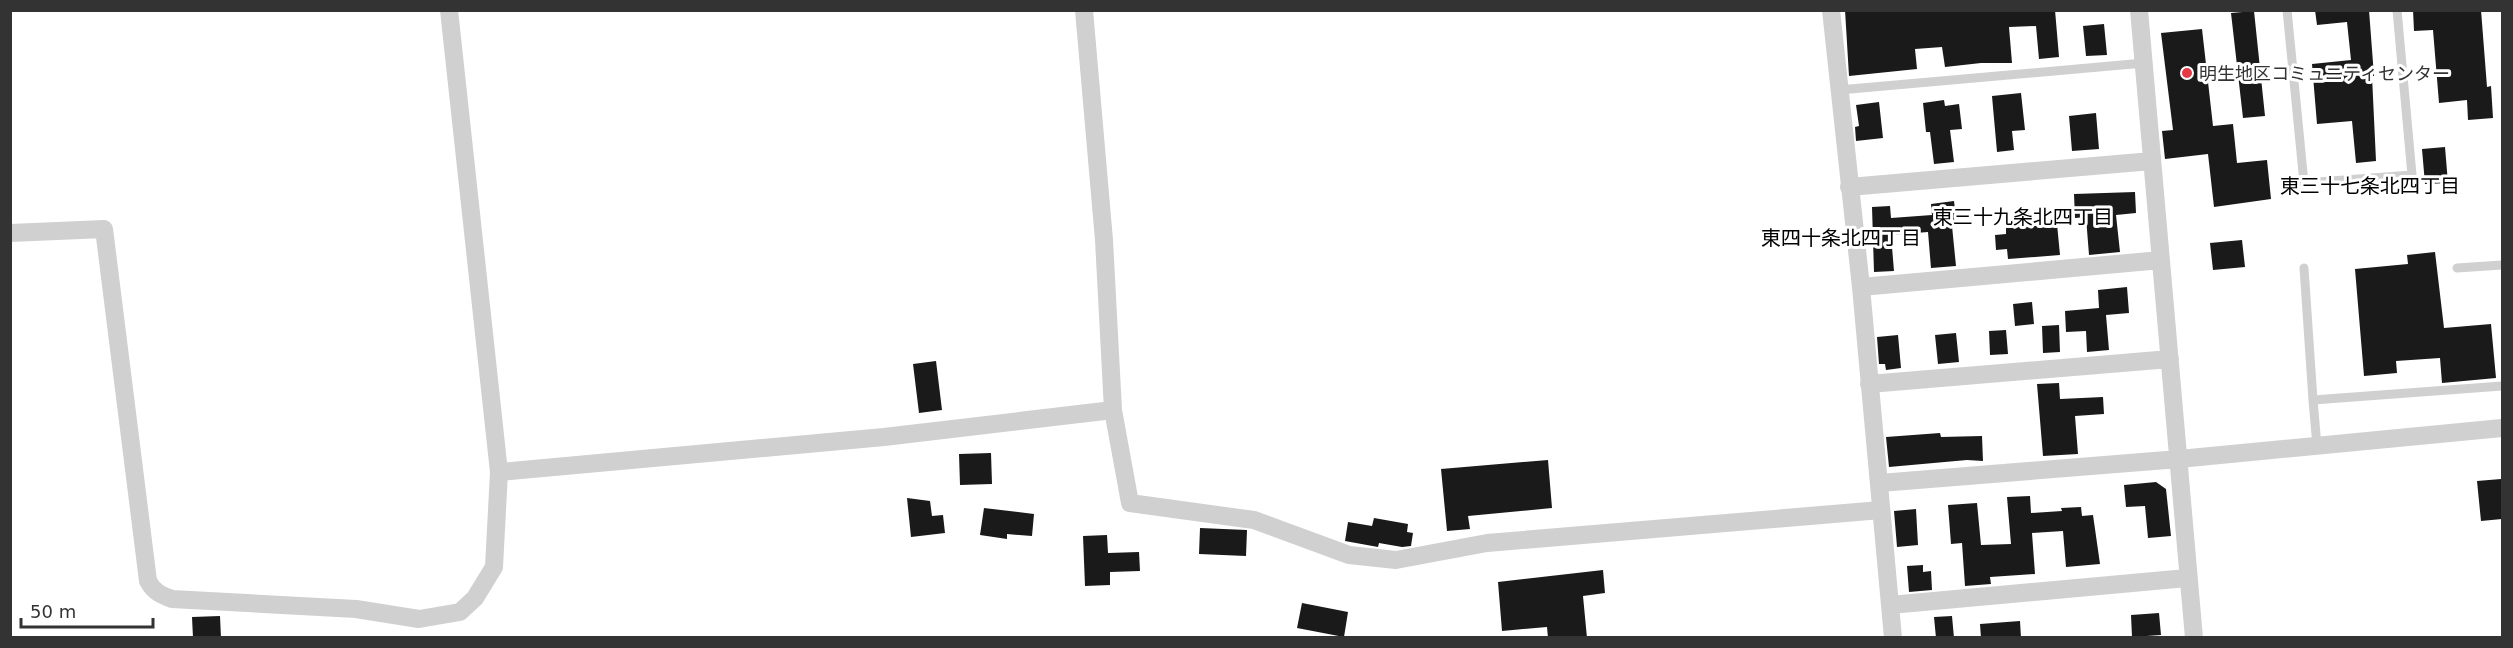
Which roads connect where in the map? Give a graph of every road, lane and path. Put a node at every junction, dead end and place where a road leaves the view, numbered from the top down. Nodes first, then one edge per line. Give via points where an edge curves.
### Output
1 (449, 10) edge
2 (1084, 10) edge
3 (1831, 10) edge
4 (2139, 10) edge
5 (2287, 10) edge
6 (2397, 10) edge
7 (2144, 63) junction
8 (1839, 90) junction
9 (2152, 161) junction
10 (1849, 187) junction
11 (10, 233) edge
12 (2161, 260) junction
13 (2502, 265) edge
14 (2304, 268) dead end
15 (2457, 268) dead end
16 (1861, 287) junction
17 (2170, 358) junction
18 (1869, 384) junction
19 (2502, 386) edge
20 (2313, 400) junction
21 (1113, 410) junction
22 (2502, 428) edge
23 (2317, 446) junction
24 (2180, 459) junction
25 (500, 472) junction
26 (1880, 483) junction
27 (1881, 510) junction
28 (2187, 578) junction
29 (1890, 605) junction
30 (1893, 638) edge
31 (2193, 638) edge

1 - 25 street
2 - 21 street via 1104,240
3 - 8 street
4 - 7 street
5 - 6 lane via 2304,183 2412,175
7 - 8 lane
7 - 9 street
8 - 10 street
9 - 10 street
9 - 12 street
10 - 16 street
11 - 25 street via 104,229 148,581 161,596 356,609 419,619 460,612 475,598 494,567
12 - 16 street
12 - 17 street
13 - 15 lane
14 - 20 lane
16 - 18 street
17 - 18 street
17 - 24 street
18 - 26 street
19 - 20 lane
20 - 23 lane
21 - 25 street via 884,437
21 - 27 street via 1130,502 1254,520 1330,549 1371,559 1396,560 1487,543
22 - 23 street
23 - 24 street
24 - 26 street
24 - 28 street
26 - 27 street
27 - 29 street
28 - 29 street
28 - 31 street
29 - 30 street

